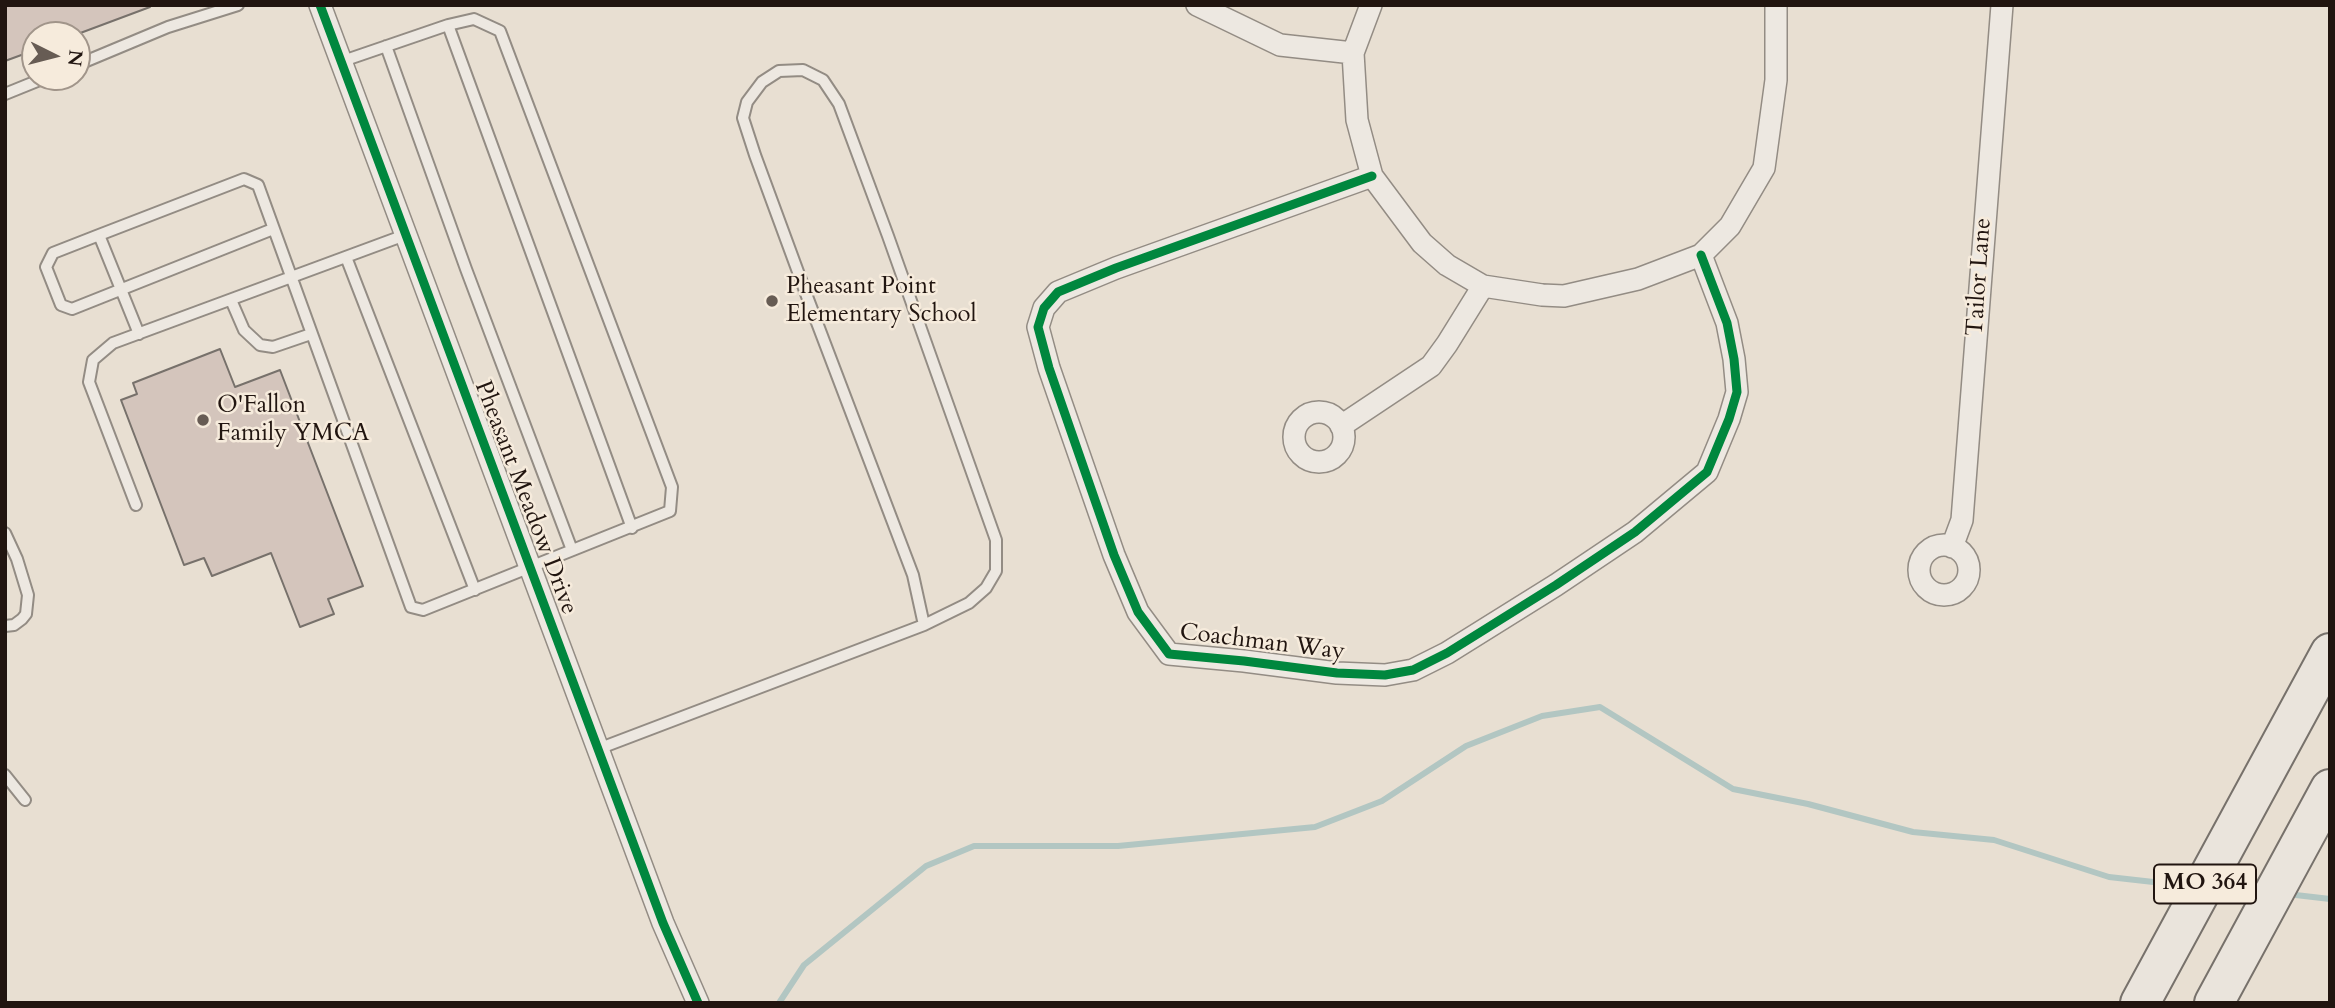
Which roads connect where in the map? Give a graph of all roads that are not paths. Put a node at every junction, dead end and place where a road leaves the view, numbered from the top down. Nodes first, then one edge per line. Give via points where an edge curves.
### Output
1 (238, 5) edge
2 (320, 5) edge
3 (1197, 5) edge
4 (1371, 5) edge
5 (1776, 5) edge
6 (2002, 5) edge
7 (448, 25) junction
8 (386, 46) junction
9 (1353, 52) junction
10 (91, 59) edge
11 (340, 62) junction
12 (1372, 176) junction
13 (273, 229) junction
14 (100, 235) junction
15 (405, 235) junction
16 (1701, 256) junction
17 (346, 257) junction
18 (290, 277) junction
19 (1483, 286) junction
20 (121, 289) junction
21 (231, 300) junction
22 (139, 334) junction
23 (311, 334) junction
24 (1341, 426) dead end
25 (136, 505) dead end
26 (632, 528) junction
27 (5, 533) edge
28 (1952, 547) dead end
29 (572, 550) junction
30 (531, 568) junction
31 (475, 590) junction
32 (924, 625) junction
33 (5, 626) edge
34 (2330, 653) edge
35 (598, 749) junction
36 (5, 775) edge
37 (2330, 789) edge
38 (25, 800) dead end
39 (698, 1003) edge
40 (2140, 1003) edge
41 (2214, 1003) edge

1 - 10 lane via 168,27
2 - 11 street, Pheasant Meadow Drive
3 - 9 street via 1280,45
4 - 9 street
5 - 16 street via 1776,80 1764,168 1730,226
6 - 28 street, Tailor Lane via 1962,520
7 - 8 lane
7 - 26 lane
7 - 26 lane via 474,19 500,31 672,487 670,512
8 - 11 lane
8 - 29 lane
9 - 12 street via 1357,120
11 - 15 street, Pheasant Meadow Drive
12 - 16 street, Coachman Way via 1116,268 1058,292 1044,309 1038,327 1049,368 1110,543 1138,612 1168,654 1337,673 1385,675 1413,670 1447,653 1635,532 1707,472 1737,393 1727,323
12 - 19 street via 1433,254
13 - 14 lane via 258,186 244,178
13 - 18 lane
13 - 20 lane
14 - 20 lane
14 - 20 lane via 53,253 46,267 61,305 72,309
15 - 17 lane
15 - 30 street, Pheasant Meadow Drive
16 - 19 street via 1638,279 1564,296
17 - 18 lane
17 - 31 lane
18 - 21 lane
18 - 23 lane
19 - 24 street via 1430,366
20 - 22 lane
21 - 22 lane
21 - 23 lane via 244,330 260,345 273,347
22 - 25 lane via 113,343 93,360 89,382
23 - 31 lane via 411,607 423,611
26 - 29 lane
27 - 33 lane via 28,595 26,614 14,625
29 - 30 lane
30 - 31 lane
30 - 35 street, Pheasant Meadow Drive
32 - 32 lane via 969,603 986,588 996,571 996,540 839,104 823,80 803,70 779,71 762,82 747,102 743,118 913,575
32 - 35 lane
34 - 40 highway, MO 364
35 - 39 street, Pheasant Meadow Drive
36 - 38 lane
37 - 41 highway, MO 364

